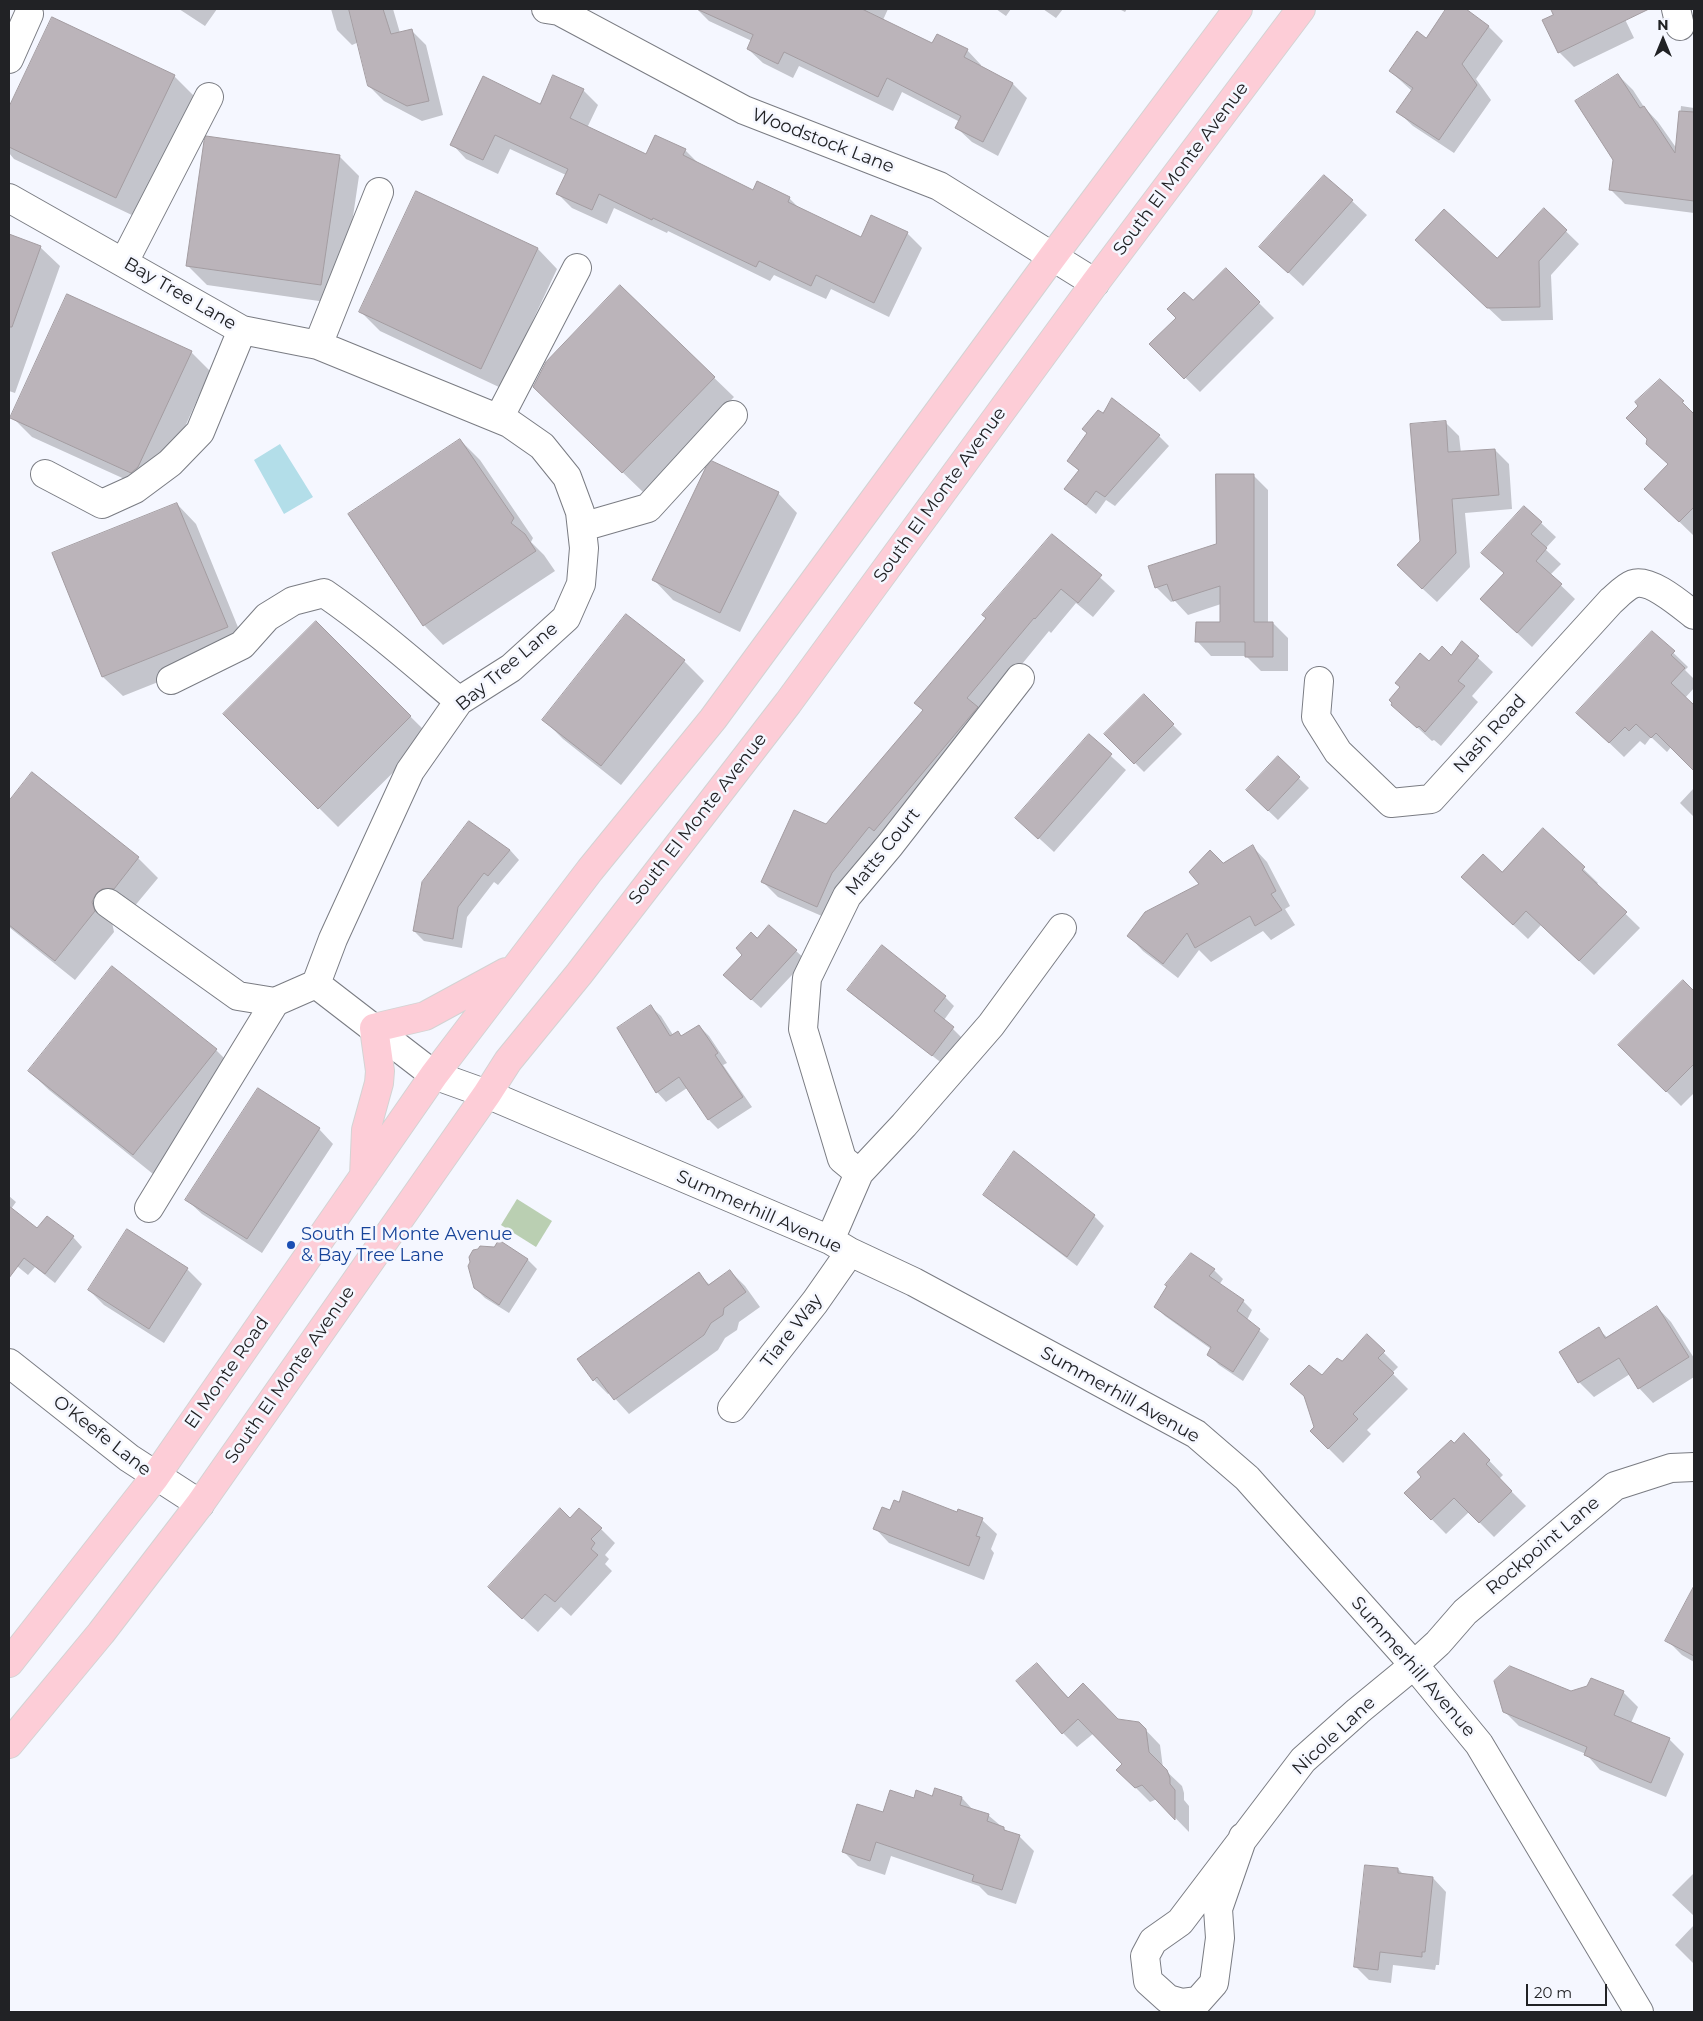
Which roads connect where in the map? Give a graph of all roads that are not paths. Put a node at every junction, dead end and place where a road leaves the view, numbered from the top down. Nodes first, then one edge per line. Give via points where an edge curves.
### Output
1 (546, 9) edge
2 (1238, 9) edge
3 (1301, 9) edge
4 (29, 14) dead end
5 (9, 59) edge
6 (210, 96) dead end
7 (379, 192) dead end
8 (9, 198) edge
9 (1053, 256) junction
10 (124, 262) junction
11 (577, 268) dead end
12 (1095, 283) junction
13 (242, 330) junction
14 (318, 344) junction
15 (733, 415) dead end
16 (499, 418) junction
17 (44, 474) dead end
18 (582, 527) junction
19 (1694, 615) edge
20 (1020, 678) dead end
21 (171, 680) dead end
22 (1319, 682) dead end
23 (459, 701) junction
24 (108, 903) dead end
25 (1062, 928) dead end
26 (514, 968) junction
27 (316, 984) junction
28 (275, 1002) junction
29 (374, 1028) junction
30 (434, 1075) junction
31 (487, 1094) junction
32 (858, 1172) junction
33 (364, 1177) junction
34 (149, 1208) dead end
35 (840, 1246) junction
36 (9, 1362) edge
37 (732, 1408) dead end
38 (1694, 1467) edge
39 (155, 1477) junction
40 (200, 1504) junction
41 (9, 1663) edge
42 (1414, 1665) junction
43 (9, 1744) edge
44 (1243, 1838) junction
45 (1639, 2012) edge

1 - 9 street, Woodstock Lane via 559,11 744,110 939,186
2 - 9 main road
3 - 12 main road, South El Monte Avenue
4 - 5 street
6 - 10 street
7 - 14 street
8 - 10 street, Bay Tree Lane
9 - 12 street, Woodstock Lane
9 - 26 main road via 713,719
10 - 13 street, Bay Tree Lane
11 - 16 street
12 - 31 main road, South El Monte Avenue via 788,703 508,1061
13 - 14 street, Bay Tree Lane
13 - 17 street via 200,432 170,463 134,489 102,504
14 - 16 street, Bay Tree Lane
15 - 18 street via 648,508
16 - 18 street, Bay Tree Lane via 542,446 567,478
18 - 23 street, Bay Tree Lane via 581,584 566,618 511,668
19 - 22 street, Nash Road via 1644,583 1624,589 1431,799 1391,803 1338,752 1316,717
20 - 32 street, Matts Court via 847,896 807,978 803,1029 842,1159
21 - 23 street via 242,645 267,617 293,601 324,593 383,636
23 - 27 street, Bay Tree Lane via 410,771 333,939
24 - 28 street via 238,996
25 - 32 street via 991,1025 904,1125
26 - 29 main road via 425,1016
26 - 30 main road
27 - 28 street
27 - 29 street
28 - 34 street
29 - 30 street
29 - 33 main road via 380,1071 366,1130
30 - 31 street, Summerhill Avenue
30 - 33 main road, El Monte Road
31 - 35 street, Summerhill Avenue
31 - 40 main road, South El Monte Avenue
32 - 35 street
33 - 39 main road, El Monte Road
35 - 37 street, Tiare Way via 815,1302
35 - 42 street, Summerhill Avenue via 914,1282 1196,1434 1247,1478
36 - 39 street, O'Keefe Lane
38 - 42 street, Rockpoint Lane via 1671,1468 1615,1486 1465,1612
39 - 40 street, O'Keefe Lane
39 - 41 main road, El Monte Road
40 - 43 main road, South El Monte Avenue via 101,1633
42 - 44 street, Nicole Lane via 1303,1760
42 - 45 street, Summerhill Avenue via 1478,1744
44 - 44 street, Nicole Lane via 1180,1922 1153,1941 1145,1956 1148,1981 1168,1999 1182,2003 1198,2000 1214,1983 1220,1938 1218,1909

